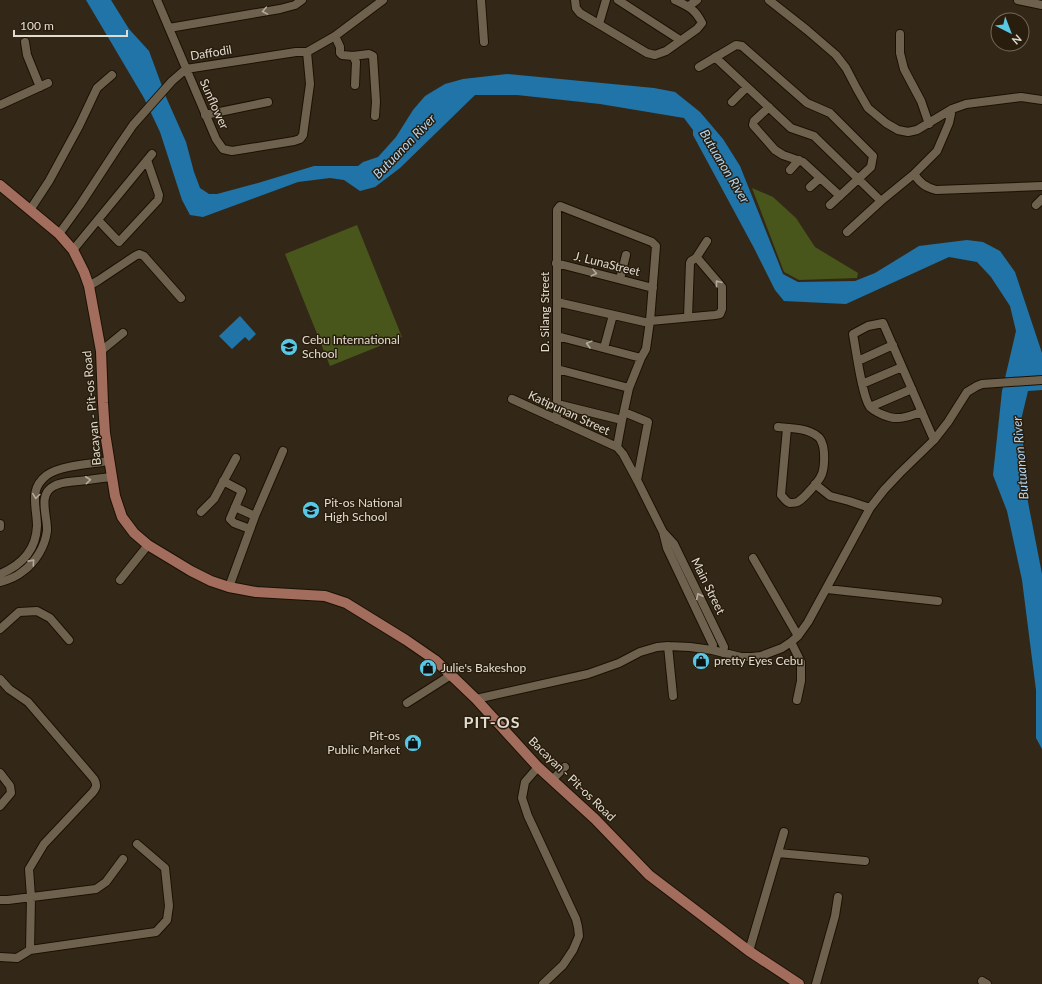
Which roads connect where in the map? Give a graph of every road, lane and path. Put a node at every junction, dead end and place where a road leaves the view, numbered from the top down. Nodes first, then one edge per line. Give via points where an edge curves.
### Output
1 (156, 0) edge
2 (302, 0) edge
3 (383, 0) edge
4 (481, 0) edge
5 (575, 0) edge
6 (606, 0) edge
7 (618, 0) edge
8 (675, 0) edge
9 (697, 0) edge
10 (769, 0) edge
11 (1018, 0) edge
12 (1042, 5) edge
13 (689, 6) junction
14 (599, 24) junction
15 (169, 28) junction
16 (900, 34) dead end
17 (335, 36) junction
18 (680, 40) junction
19 (26, 42) dead end
20 (484, 42) dead end
21 (307, 52) junction
22 (353, 56) junction
23 (715, 57) junction
24 (699, 67) dead end
25 (186, 69) junction
26 (112, 75) dead end
27 (355, 85) dead end
28 (747, 87) junction
29 (1042, 100) edge
30 (268, 102) dead end
31 (732, 102) dead end
32 (0, 106) edge
33 (769, 107) junction
34 (952, 109) junction
35 (205, 115) junction
36 (375, 116) dead end
37 (929, 124) junction
38 (799, 160) junction
39 (790, 170) dead end
40 (914, 174) junction
41 (820, 178) junction
42 (858, 178) junction
43 (0, 185) edge
44 (1042, 186) edge
45 (810, 187) dead end
46 (840, 196) junction
47 (881, 201) junction
48 (830, 205) dead end
49 (30, 210) junction
50 (98, 220) junction
51 (847, 232) dead end
52 (59, 234) junction
53 (707, 241) dead end
54 (73, 250) junction
55 (626, 255) dead end
56 (696, 258) junction
57 (556, 263) junction
58 (620, 279) junction
59 (89, 286) junction
60 (653, 288) junction
61 (181, 298) dead end
62 (557, 302) junction
63 (614, 315) junction
64 (688, 317) junction
65 (649, 322) junction
66 (123, 333) dead end
67 (556, 336) junction
68 (893, 346) junction
69 (604, 348) junction
70 (101, 351) junction
71 (641, 358) junction
72 (858, 361) junction
73 (902, 367) junction
74 (557, 369) junction
75 (1042, 380) edge
76 (862, 384) junction
77 (629, 388) junction
78 (912, 389) junction
79 (512, 399) dead end
80 (557, 404) junction
81 (870, 407) junction
82 (624, 412) junction
83 (922, 412) junction
84 (557, 420) junction
85 (622, 420) junction
86 (934, 440) junction
87 (617, 447) junction
88 (283, 451) dead end
89 (236, 458) dead end
90 (109, 461) junction
91 (60, 469) junction
92 (112, 477) junction
93 (637, 480) junction
94 (223, 481) junction
95 (64, 482) junction
96 (815, 484) junction
97 (235, 507) junction
98 (870, 508) junction
99 (201, 512) dead end
100 (255, 516) junction
101 (0, 524) edge
102 (0, 527) edge
103 (250, 529) junction
104 (663, 532) junction
105 (148, 545) junction
106 (752, 558) dead end
107 (0, 579) edge
108 (120, 580) dead end
109 (229, 587) junction
110 (827, 589) junction
111 (938, 601) dead end
112 (0, 629) edge
113 (798, 636) junction
114 (69, 640) dead end
115 (791, 642) junction
116 (668, 646) junction
117 (712, 650) junction
118 (723, 653) junction
119 (451, 675) junction
120 (0, 679) edge
121 (673, 696) dead end
122 (476, 699) junction
123 (797, 700) dead end
124 (407, 703) dead end
125 (538, 767) junction
126 (565, 767) dead end
127 (0, 773) edge
128 (552, 780) junction
129 (0, 806) edge
130 (784, 832) dead end
131 (137, 844) dead end
132 (778, 853) junction
133 (123, 859) dead end
134 (865, 861) dead end
135 (31, 897) junction
136 (838, 897) dead end
137 (0, 900) edge
138 (30, 950) junction
139 (749, 952) junction
140 (0, 957) edge
141 (543, 984) edge
142 (799, 984) edge
143 (816, 984) edge

1 - 15 street, Sunflower
2 -> 15 street via 280,9
3 - 17 street, Daffodil
4 - 20 street
5 - 14 street via 580,13
6 - 14 street
7 - 18 street
8 - 13 street
9 - 13 street
10 - 37 street via 836,55 868,108 886,123 908,132
11 - 12 street
13 - 18 street via 702,23
14 - 18 street via 647,53 655,55 666,51
15 - 25 street, Sunflower
16 - 37 street via 900,53 904,69
17 - 21 street, Daffodil
17 - 22 street via 340,53
19 - 32 street via 27,55 44,85
21 - 25 street, Daffodil
21 - 35 street, Sunflower via 310,84 303,135 300,139 232,151 223,149
22 - 27 street via 356,62
22 - 36 street via 373,56
23 - 24 street
23 - 28 street
23 - 42 street via 736,45 742,46 807,103 830,113 872,156 871,167
25 - 35 street, Sunflower
25 - 52 street, Daffodil via 133,125
26 - 49 street via 97,88 49,181
28 - 31 street
28 - 33 street
29 - 34 street via 1021,97 966,104
30 - 35 street
33 - 38 street via 753,125 775,150 783,156
33 - 42 street via 791,128 814,136
34 - 37 street
34 - 40 street via 937,151
38 - 39 street
38 - 41 street
40 - 44 street via 920,183 936,190
40 - 47 street
41 - 45 street
41 - 46 street
42 - 46 street
42 - 47 street
43 - 49 main road, Bacayan - Pit-os Road
46 - 48 street
47 - 51 street
49 - 52 main road, Bacayan - Pit-os Road
50 - 50 street via 119,242 158,200 150,157
50 - 54 street
52 - 54 main road, Bacayan - Pit-os Road
53 - 56 street
54 - 59 main road, Bacayan - Pit-os Road
55 - 58 street
56 - 64 street via 690,263
64 -> 56 street via 720,314 722,309 722,288
57 -> 58 street, J. LunaStreet
57 - 60 street, D. Silang Street via 557,210 560,206 655,244
57 - 62 street, D. Silang Street
58 - 60 street, J. LunaStreet
59 - 61 street via 139,254 144,256
59 - 70 main road, Bacayan - Pit-os Road
60 - 65 street
62 - 63 street
62 - 67 street, D. Silang Street
63 - 65 street
63 - 69 street
64 - 65 street
65 - 71 street via 646,349
66 - 70 street
69 -> 67 street
67 - 74 street, D. Silang Street
68 - 72 street
68 - 72 street via 883,323 868,326 853,334
68 - 73 street
69 - 71 street
70 - 90 main road, Bacayan - Pit-os Road
71 - 77 street
72 - 76 street
73 - 76 street
73 - 78 street
74 - 77 street
74 - 80 street, D. Silang Street
75 - 86 street via 976,386 967,392
76 - 81 street
77 - 82 street
78 - 81 street
78 - 83 street
79 - 84 street, Katipunan Street
80 - 84 street, D. Silang Street
80 - 85 street
81 - 83 street via 896,418
82 - 85 street
82 - 93 street via 648,422
83 - 86 street
84 - 87 street, Katipunan Street
85 - 87 street
86 - 98 street
87 - 93 street, Main Street
88 - 100 street
89 - 94 street
90 - 91 street
90 - 92 main road, Bacayan - Pit-os Road
91 - 95 street
91 -> 107 street via 40,482 35,492 37,526 32,547 28,554
95 -> 92 street
92 - 105 main road, Bacayan - Pit-os Road via 122,517 134,533
93 - 104 street, Main Street
94 - 97 street via 242,491
94 - 99 street via 214,499
107 -> 95 street via 13,577 22,572 38,556 47,529 45,498 48,490
96 - 96 street via 799,501 789,503 781,495 782,427 806,430 822,441 823,470
96 - 98 street via 830,496
97 - 100 street
97 - 103 street via 230,519
98 - 110 street
100 - 103 street
101 - 102 street
103 - 109 street
104 - 117 street, Main Street via 667,548 713,645
118 -> 104 street, Main Street via 724,647 674,544
105 - 108 street
105 - 109 main road, Bacayan - Pit-os Road via 191,571
106 - 113 street
109 - 119 main road, Bacayan - Pit-os Road via 256,592 325,596 346,603 406,640 435,660
110 - 111 street
110 - 113 street
112 - 114 street via 19,612 37,611 50,618
113 - 115 street
115 - 118 street via 761,656 741,657
115 - 123 street via 801,662
116 - 117 street
116 - 121 street
116 - 122 street via 640,652 588,674
117 - 118 street
119 - 122 main road, Bacayan - Pit-os Road
119 - 124 street
120 - 135 street via 28,702 96,783 96,789 44,844 30,869
122 - 125 main road, Bacayan - Pit-os Road
125 - 128 main road, Bacayan - Pit-os Road
125 - 141 street via 525,782 522,798 576,919 579,936 563,965
126 - 128 street
127 - 129 street via 10,786 11,792
128 - 139 main road, Bacayan - Pit-os Road via 595,819 649,875
130 - 132 street
131 - 138 street via 164,868 169,906 167,920 156,932
132 - 134 street
132 - 139 street
133 - 135 street via 106,882 96,889
135 - 137 street
135 - 138 street
136 - 143 street
138 - 140 street via 16,958
139 - 142 main road, Bacayan - Pit-os Road

